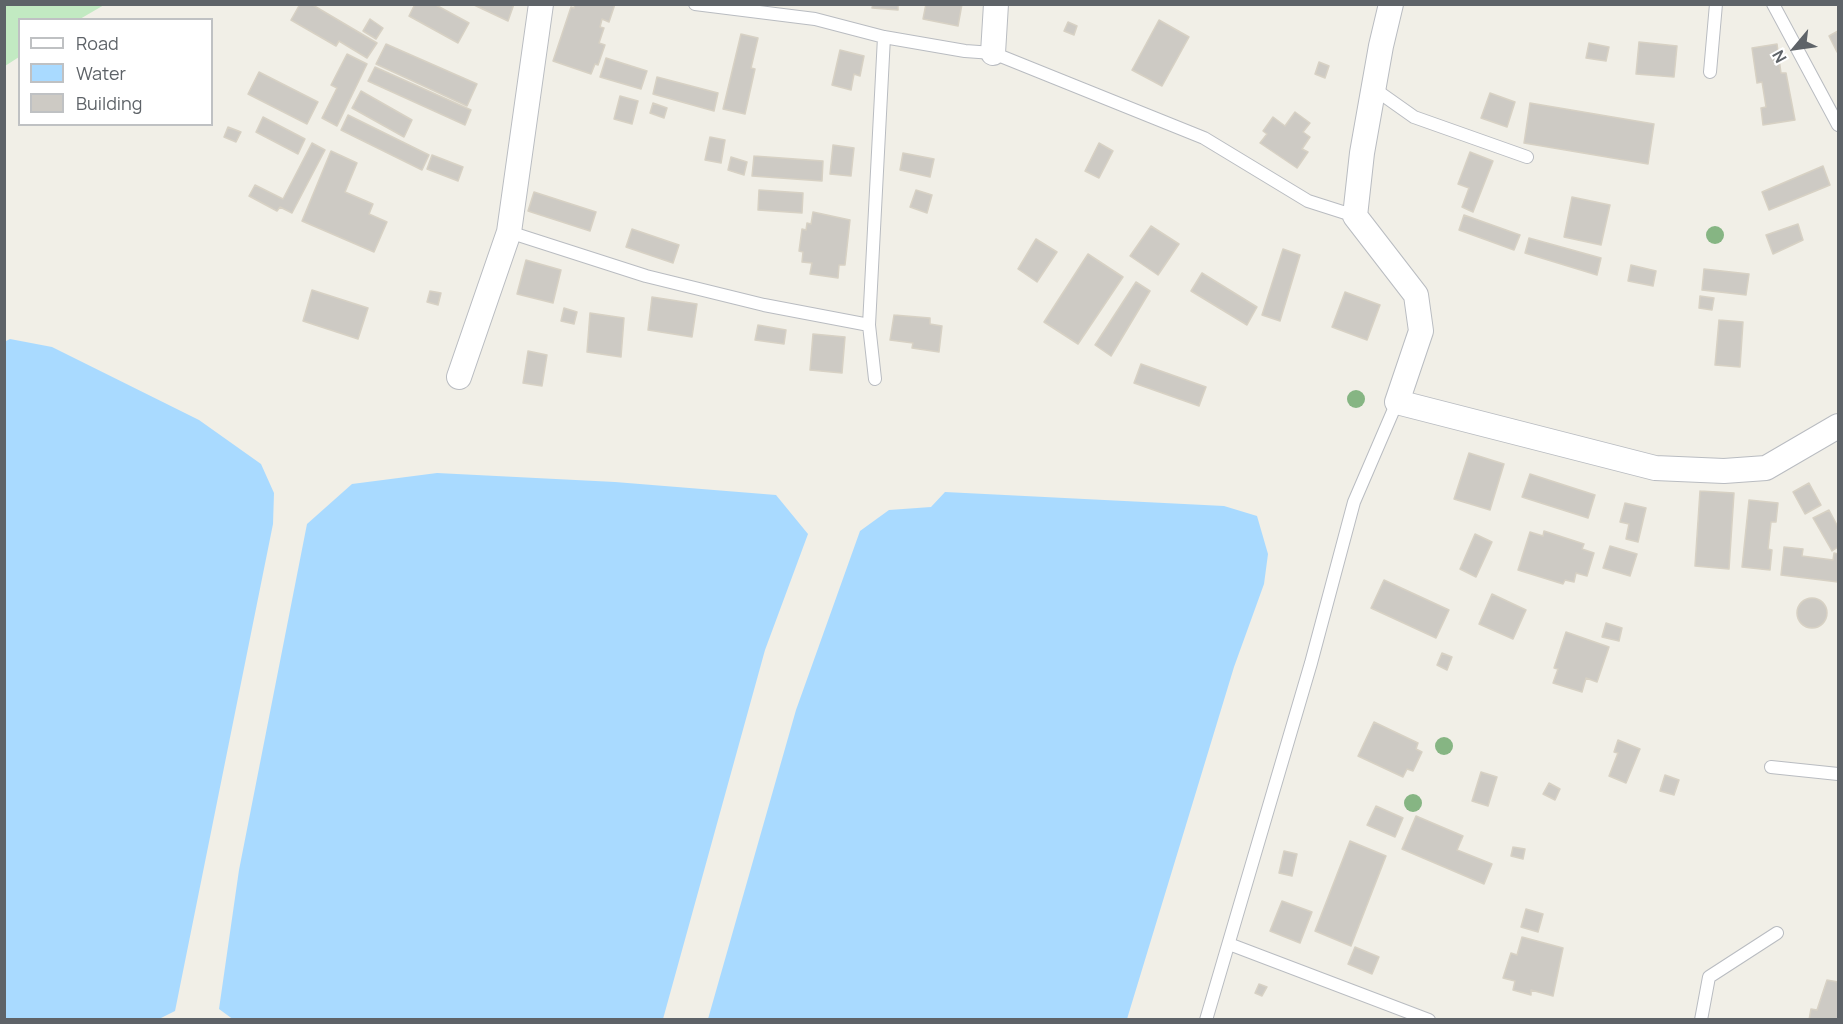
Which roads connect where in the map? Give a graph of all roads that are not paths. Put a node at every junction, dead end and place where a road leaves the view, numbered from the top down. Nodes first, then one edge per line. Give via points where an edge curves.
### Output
1 (541, 4) edge
2 (695, 4) edge
3 (996, 4) edge
4 (1391, 4) edge
5 (1716, 4) edge
6 (1773, 4) edge
7 (884, 37) junction
8 (993, 53) junction
9 (1710, 72) dead end
10 (1373, 88) junction
11 (1839, 126) edge
12 (1527, 158) dead end
13 (1355, 216) junction
14 (509, 232) junction
15 (869, 325) junction
16 (459, 377) dead end
17 (875, 379) dead end
18 (1397, 402) junction
19 (1839, 426) edge
20 (1772, 767) dead end
21 (1839, 774) edge
22 (1778, 933) dead end
23 (1229, 944) junction
24 (1206, 1020) edge
25 (1429, 1020) edge
26 (1701, 1020) edge

1 - 14 street
2 - 7 lane via 815,19
3 - 8 street
4 - 10 street
5 - 9 lane
6 - 11 lane
7 - 8 lane
7 - 15 lane
8 - 13 lane via 1203,138 1308,201
10 - 12 lane via 1414,117
10 - 13 street
13 - 18 street via 1416,295 1421,331
14 - 15 lane via 646,276 764,305
14 - 16 street
15 - 17 lane
18 - 19 street via 1654,468 1766,468
18 - 23 lane via 1354,502
20 - 21 lane
22 - 26 lane via 1709,977
23 - 24 lane
23 - 25 lane

